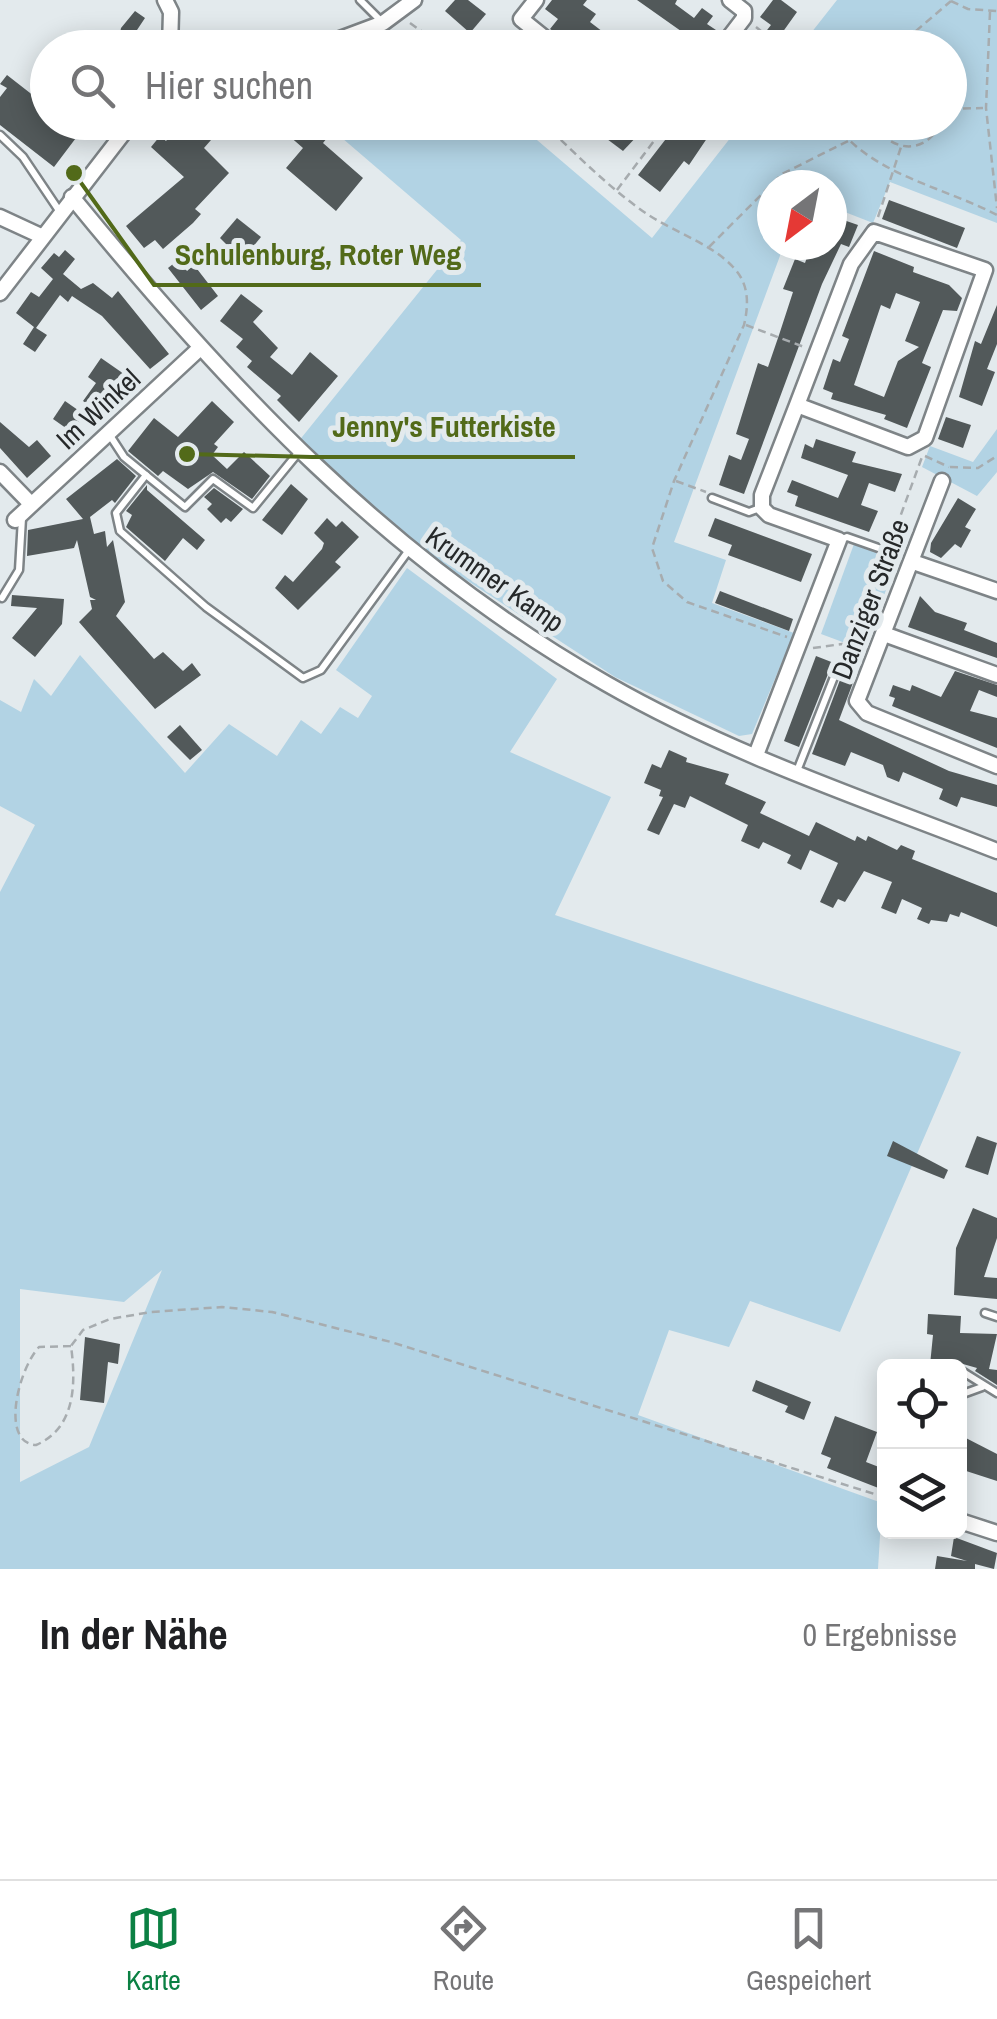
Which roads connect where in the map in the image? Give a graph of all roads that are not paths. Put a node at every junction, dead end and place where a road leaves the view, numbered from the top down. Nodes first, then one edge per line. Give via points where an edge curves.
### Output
1 (165, 0) edge
2 (360, 0) edge
3 (414, 0) edge
4 (536, 0) edge
5 (730, 0) edge
6 (383, 23) junction
7 (170, 30) edge
8 (364, 30) edge
9 (535, 30) edge
10 (735, 30) edge
11 (0, 136) edge
12 (118, 140) edge
13 (72, 197) junction
14 (60, 212) junction
15 (0, 217) edge
16 (41, 236) junction
17 (0, 292) edge
18 (199, 349) junction
19 (797, 405) junction
20 (109, 434) junction
21 (298, 453) junction
22 (0, 472) edge
23 (946, 474) road end
24 (146, 475) junction
25 (712, 498) road end
26 (762, 508) junction
27 (23, 512) junction
28 (839, 540) junction
29 (409, 550) junction
30 (887, 552) road end
31 (912, 562) junction
32 (997, 591) edge
33 (2, 598) edge
34 (884, 634) junction
35 (997, 675) edge
36 (834, 678) dead end
37 (756, 755) junction
38 (997, 766) edge
39 (797, 772) junction
40 (997, 851) edge
41 (985, 1313) dead end
42 (997, 1316) edge
43 (967, 1375) edge
44 (982, 1386) junction
45 (967, 1392) edge
46 (997, 1393) edge
47 (967, 1523) edge
48 (997, 1533) edge

1 - 7 street
2 - 6 lane
3 - 6 street
4 - 9 street via 521,19
5 - 10 street via 744,11
6 - 8 street
11 - 14 lane via 23,157
12 - 13 street
13 - 14 street
13 - 18 street, Krummer Kamp
14 - 16 street
15 - 16 street
16 - 17 street
18 - 20 street, Im Winkel
18 - 21 street, Krummer Kamp
19 - 19 street via 851,264 874,232 985,270 921,450
19 - 26 street
20 - 24 lane
20 - 27 street, Im Winkel
21 - 24 lane via 253,508 212,478 186,507
21 - 29 street, Krummer Kamp
22 - 27 street
23 - 31 street, Danziger Straße
24 - 29 lane via 116,513 120,530 206,607 303,678 321,670
25 - 26 lane via 749,512
26 - 28 street
27 - 33 lane via 19,570
28 - 30 lane
28 - 37 street
29 - 37 street, Krummer Kamp via 606,684
31 - 32 street
31 - 34 street, Danziger Straße
34 - 35 street
34 - 38 street, Danziger Straße via 858,702 862,709
36 - 39 lane
37 - 39 street, Krummer Kamp
39 - 40 street, Krummer Kamp
41 - 42 lane
43 - 44 lane
44 - 45 lane
44 - 46 lane
47 - 48 street

